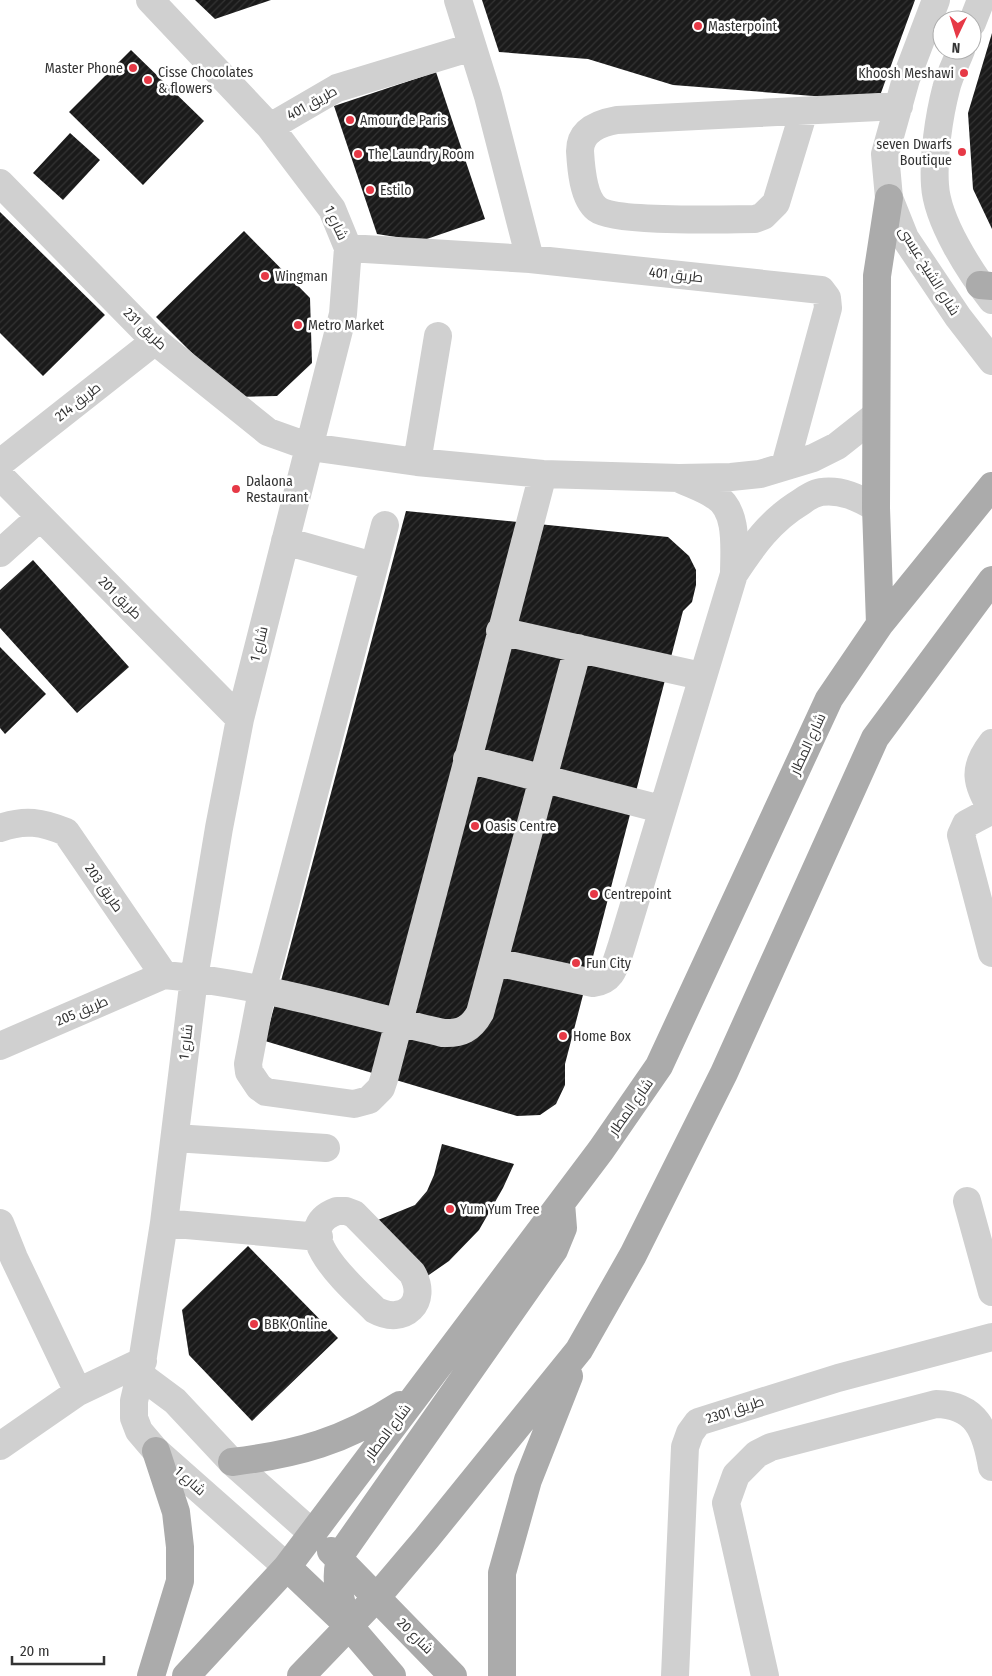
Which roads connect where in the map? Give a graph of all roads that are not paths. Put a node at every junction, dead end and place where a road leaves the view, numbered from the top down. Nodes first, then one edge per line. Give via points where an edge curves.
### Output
1 (150, 0) edge
2 (458, 0) edge
3 (936, 0) edge
4 (472, 47) junction
5 (957, 60) edge
6 (900, 106) junction
7 (804, 111) junction
8 (270, 127) junction
9 (0, 183) edge
10 (889, 198) junction
11 (348, 248) junction
12 (530, 259) junction
13 (988, 291) edge
14 (438, 336) dead end
15 (155, 341) junction
16 (992, 361) edge
17 (875, 416) junction
18 (310, 447) junction
19 (417, 462) junction
20 (0, 463) edge
21 (785, 466) junction
22 (543, 474) junction
23 (0, 476) edge
24 (679, 478) junction
25 (992, 486) edge
26 (876, 508) junction
27 (40, 517) junction
28 (385, 525) dead end
29 (285, 541) junction
30 (0, 553) edge
31 (373, 566) junction
32 (734, 574) junction
33 (992, 580) edge
34 (880, 624) junction
35 (500, 631) junction
36 (578, 648) junction
37 (701, 676) junction
38 (240, 719) junction
39 (992, 743) edge
40 (467, 759) junction
41 (542, 779) junction
42 (661, 809) junction
43 (992, 810) edge
44 (0, 828) edge
45 (986, 912) edge
46 (992, 953) edge
47 (495, 962) junction
48 (164, 975) junction
49 (194, 978) junction
50 (262, 991) junction
51 (399, 1023) junction
52 (0, 1046) edge
53 (174, 1138) junction
54 (326, 1148) dead end
55 (967, 1201) dead end
56 (561, 1203) junction
57 (164, 1222) junction
58 (0, 1223) edge
59 (319, 1238) dead end
60 (7, 1261) edge
61 (992, 1292) edge
62 (992, 1337) edge
63 (579, 1350) junction
64 (142, 1368) junction
65 (78, 1392) junction
66 (416, 1394) junction
67 (0, 1446) edge
68 (156, 1451) junction
69 (232, 1462) junction
70 (992, 1467) edge
71 (312, 1533) junction
72 (340, 1559) junction
73 (287, 1567) junction
74 (376, 1598) junction
75 (349, 1626) junction
76 (151, 1676) edge
77 (186, 1676) edge
78 (301, 1676) edge
79 (392, 1676) edge
80 (453, 1676) edge
81 (502, 1676) edge
82 (675, 1676) edge
83 (765, 1676) edge

1 - 8 street, شارع 1
2 - 4 street
3 - 6 street, شارع الشيخ عيسى via 906,78
4 - 8 street, طريق 401 via 337,88
4 - 12 street via 488,96
5 - 13 street via 946,88 935,186 946,227
6 - 7 street
6 - 10 street, شارع الشيخ عيسى via 885,154
7 - 7 street via 617,120 596,125 582,140 580,151 589,200 597,209 621,217 755,219 763,216 776,203
8 - 11 street, شارع 1 via 332,209
9 - 15 street, طريق 231
10 - 16 street, شارع الشيخ عيسى via 905,238
10 - 17 main road via 876,276
11 - 12 street, طريق 401
11 - 18 street, شارع 1 via 344,314
12 - 21 street, طريق 401 via 821,290 827,298 828,308
14 - 19 street
15 - 18 street, طريق 231 via 268,432
15 - 20 street, طريق 214
17 - 21 street, طريق 231 via 837,446 813,458
17 - 26 main road
18 - 19 street, طريق 231
18 - 29 street, شارع 1
19 - 22 street, طريق 231
21 - 24 street, طريق 231 via 760,474
22 - 24 street, طريق 231
22 - 35 street
23 - 27 street, طريق 201
24 - 32 street via 717,496 725,506 732,522
25 - 34 main road, شارع المطار
26 - 32 street via 857,497 838,493 820,492 806,498 785,511 758,538
26 - 34 main road
27 - 30 street
27 - 38 street, طريق 201
28 - 31 street
29 - 31 street
29 - 38 street, شارع 1
31 - 50 street
32 - 37 street
33 - 63 main road via 876,738 724,1073 633,1255
34 - 56 main road, شارع المطار via 830,699 659,1066
35 - 36 street
35 - 40 street
36 - 37 street
36 - 41 street
37 - 42 street
38 - 49 street, شارع 1
39 - 43 street via 981,756 978,776
40 - 41 street
40 - 51 street
41 - 42 street
41 - 47 street
42 - 47 street via 610,976 593,983
43 - 45 street via 966,824 961,835
44 - 48 street, طريق 203 via 42,822 66,832
45 - 46 street
47 - 51 street via 480,1013 466,1030 455,1034 443,1033
48 - 49 street
48 - 52 street, طريق 205
49 - 50 street
49 - 53 street, شارع 1
50 - 51 street
50 - 51 street via 248,1064 253,1080 266,1092 354,1104 370,1100 381,1088
53 - 54 street
53 - 57 street, شارع 1
55 - 61 street
56 - 66 main road, شارع المطار
56 - 72 main road via 563,1228 554,1250
57 - 59 street
57 - 64 street, شارع 1
58 - 60 street
60 - 65 street
62 - 82 street, طريق 2301 via 838,1378 698,1422 685,1447
63 - 74 main road
63 - 81 main road via 528,1480 502,1573
64 - 65 street
64 - 68 street, شارع 1 via 134,1400 134,1418 139,1431
64 - 69 street
65 - 67 street
66 - 69 main road via 371,1424 321,1445 277,1456
66 - 71 main road, شارع المطار
68 - 73 street, شارع 1
68 - 76 main road via 176,1512 180,1581
69 - 71 street
70 - 83 street via 987,1438 980,1425 970,1414 948,1404 936,1404 771,1447 745,1463 736,1475 726,1503
71 - 72 main road, شارع 20
71 - 73 main road, شارع المطار
72 - 74 main road, شارع 20
72 - 75 main road via 339,1592
73 - 75 main road
73 - 77 main road, شارع المطار
74 - 75 main road
74 - 80 main road, شارع 20
75 - 78 main road
75 - 79 main road

